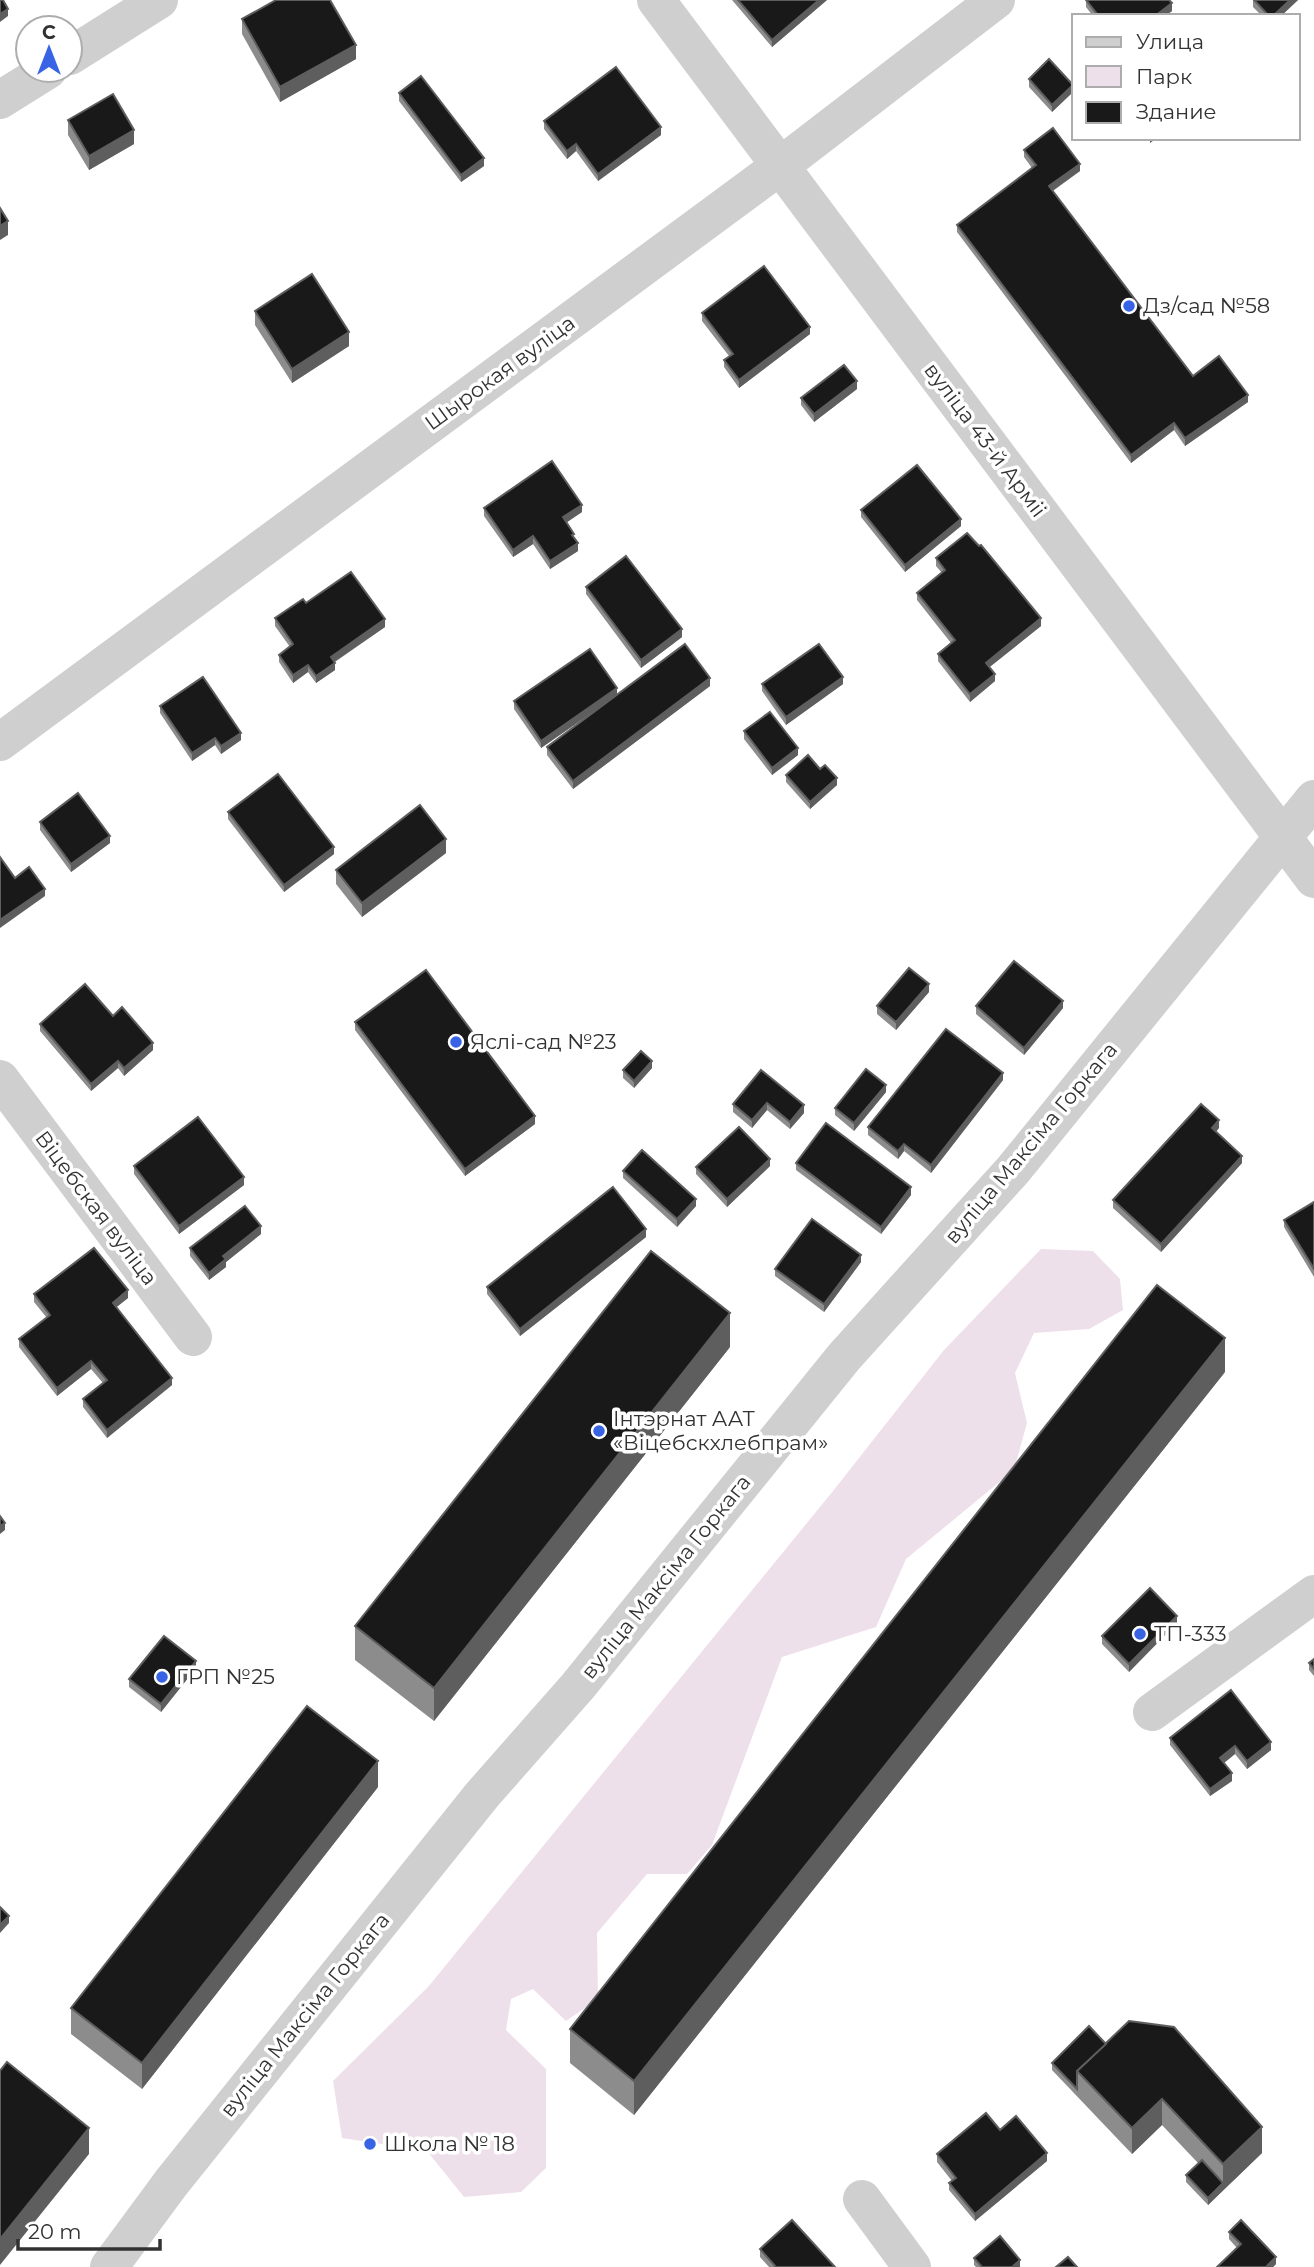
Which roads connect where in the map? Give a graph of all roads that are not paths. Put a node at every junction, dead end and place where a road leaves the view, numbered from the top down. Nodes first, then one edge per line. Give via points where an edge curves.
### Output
1 (159, 0) edge
2 (656, 0) edge
3 (996, 0) edge
4 (84, 47) edge
5 (26, 84) edge
6 (0, 100) edge
7 (780, 166) junction
8 (0, 741) edge
9 (1314, 799) edge
10 (1284, 837) junction
11 (1314, 879) edge
12 (0, 1079) edge
13 (193, 1337) dead end
14 (1314, 1594) edge
15 (1152, 1712) dead end
16 (862, 2199) dead end
17 (109, 2267) edge
18 (912, 2267) edge

1 - 4 street
2 - 7 street, вуліца 43-й Арміі
3 - 7 street, Шырокая вуліца
5 - 6 street
7 - 8 street, Шырокая вуліца
7 - 10 street, вуліца 43-й Арміі
9 - 10 street, вуліца Максіма Горкага
10 - 11 street, вуліца 43-й Арміі
10 - 17 street, вуліца Максіма Горкага via 1013,1170 844,1357 578,1686 482,1795
12 - 13 street, Віцебская вуліца
14 - 15 street
16 - 18 street

